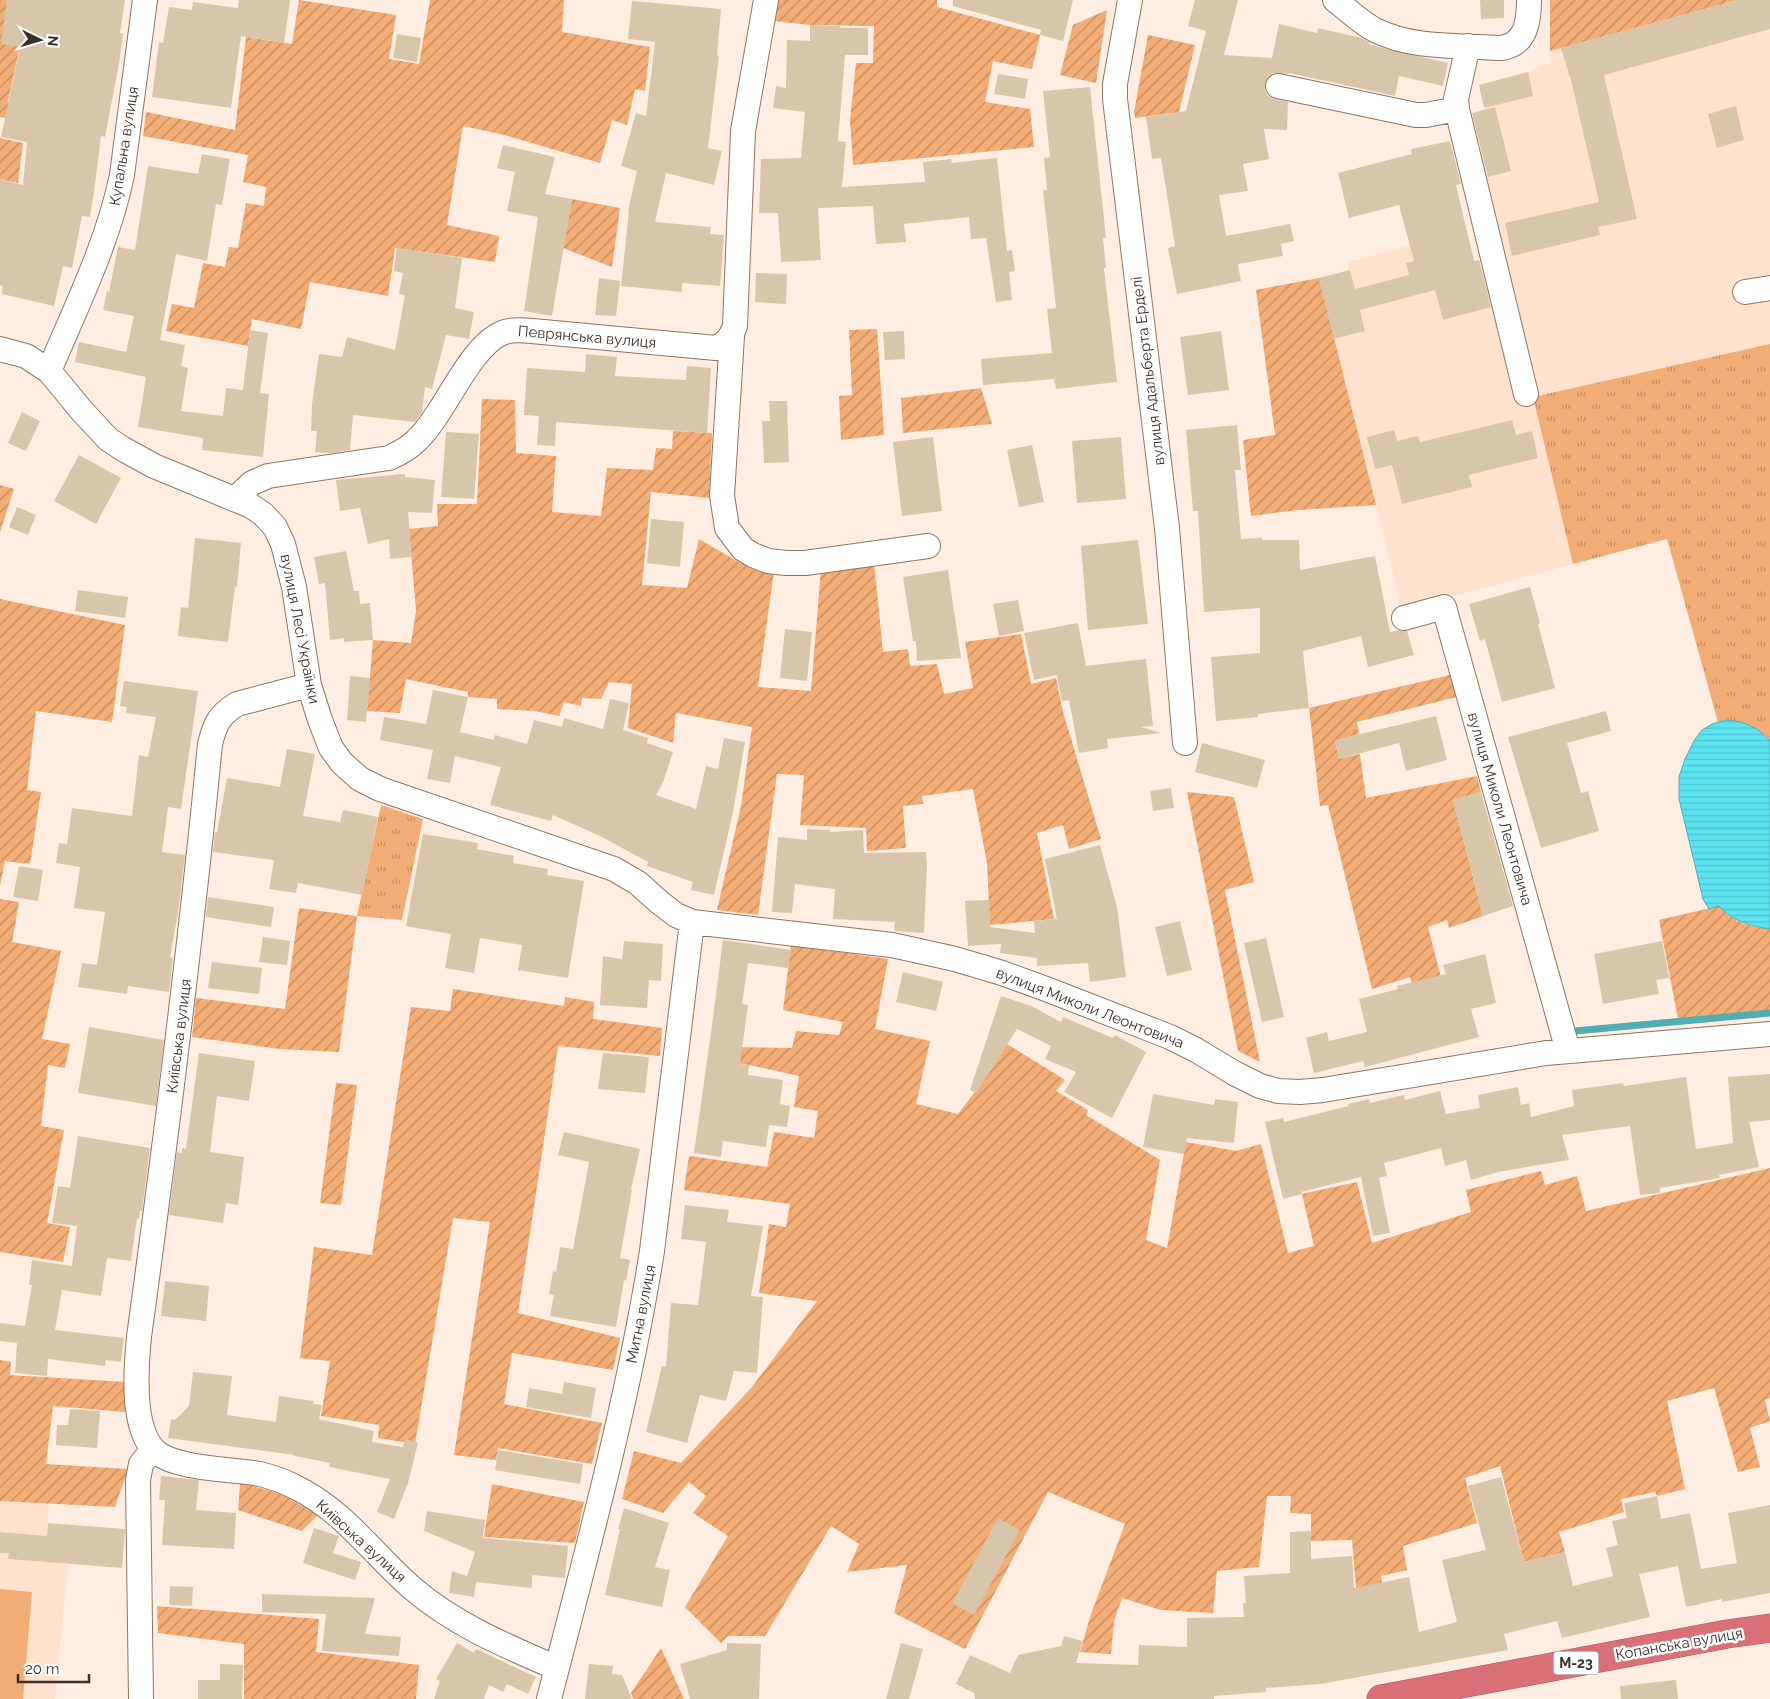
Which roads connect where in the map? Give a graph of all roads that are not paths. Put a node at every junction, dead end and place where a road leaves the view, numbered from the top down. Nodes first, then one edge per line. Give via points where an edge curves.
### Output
1 (145, 0) edge
2 (766, 0) edge
3 (1130, 0) edge
4 (1334, 0) edge
5 (1528, 0) edge
6 (1468, 46) junction
7 (1278, 86) dead end
8 (1457, 109) junction
9 (1770, 288) edge
10 (1745, 292) dead end
11 (732, 336) junction
12 (0, 349) edge
13 (50, 371) junction
14 (1526, 394) dead end
15 (236, 498) junction
16 (928, 546) dead end
17 (1404, 618) dead end
18 (309, 685) junction
19 (1185, 743) dead end
20 (692, 922) junction
21 (1770, 1034) edge
22 (1568, 1051) junction
23 (153, 1449) junction
24 (1770, 1628) edge
25 (557, 1668) junction
26 (141, 1699) edge
27 (549, 1699) edge
28 (1381, 1699) edge

1 - 13 street, Купальна вулиця via 117,200 103,243
2 - 11 street via 743,131 737,313
3 - 19 street, вулиця Адальберта Ерделі via 1115,99 1167,528
4 - 6 street via 1374,30 1392,37 1414,43
5 - 6 street via 1528,25 1517,42 1501,48
6 - 8 street via 1456,98
7 - 8 street via 1416,115
8 - 14 street
9 - 10 street
11 - 15 street, Певрянська вулиця via 716,348 516,330 502,332 477,354 429,427 405,450 389,458 268,476 252,483
11 - 16 street via 722,495 727,528 742,548 768,561 805,563
12 - 13 street, вулиця Лесі Українки via 26,356
13 - 15 street, вулиця Лесі Українки via 108,439 154,466
15 - 18 street, вулиця Лесі Українки via 263,514 275,527 283,544 294,587
17 - 22 street, вулиця Миколи Леонтовича via 1444,607
18 - 20 street, вулиця Лесі Українки via 332,748 342,763 360,779 410,800 614,869 638,883 676,915
18 - 23 street, Київська вулиця via 237,704 214,727 210,744 182,1010 137,1360 140,1420
20 - 22 street, вулиця Миколи Леонтовича via 892,945 1002,973 1170,1037 1234,1073 1278,1091 1324,1090
20 - 25 street, Митна вулиця via 645,1298
21 - 22 street, вулиця Миколи Леонтовича
23 - 25 street, Київська вулиця via 168,1459 260,1474 297,1488 336,1514 436,1607 479,1633
23 - 26 street via 141,1464 138,1480
24 - 28 highway, Копанська вулиця / М-23
25 - 27 street, Митна вулиця

